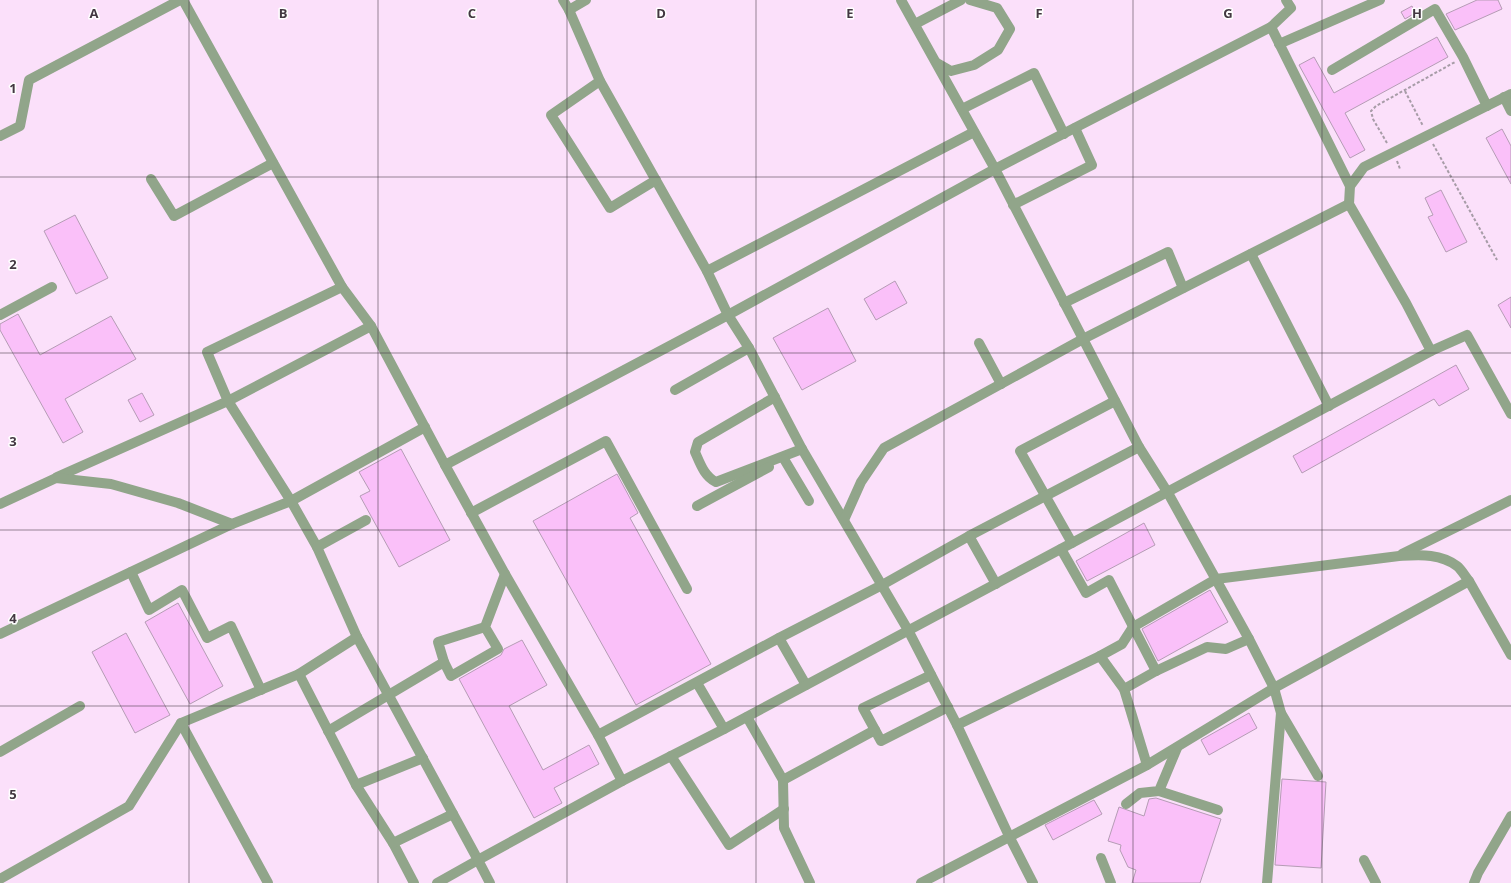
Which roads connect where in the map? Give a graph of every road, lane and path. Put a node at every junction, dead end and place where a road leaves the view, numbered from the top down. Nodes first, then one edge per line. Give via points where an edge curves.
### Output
1 (182, 0) edge
2 (563, 0) edge
3 (586, 0) edge
4 (901, 0) edge
5 (961, 0) edge
6 (970, 0) edge
7 (1286, 0) edge
8 (1380, 0) edge
9 (569, 10) junction
10 (915, 24) junction
11 (1271, 27) junction
12 (1279, 44) junction
13 (1463, 57) junction
14 (936, 63) junction
15 (1332, 70) dead end
16 (600, 81) junction
17 (1405, 91) junction
18 (1507, 96) edge
19 (1486, 106) junction
20 (962, 109) junction
21 (1511, 111) edge
22 (1075, 128) junction
23 (974, 132) junction
24 (1064, 134) junction
25 (1428, 135) junction
26 (0, 136) edge
27 (1392, 153) junction
28 (273, 163) junction
29 (1400, 169) dead end
30 (995, 170) junction
31 (151, 179) dead end
32 (656, 180) junction
33 (1350, 186) junction
34 (1349, 204) junction
35 (1014, 205) junction
36 (1251, 254) junction
37 (1497, 260) dead end
38 (707, 271) junction
39 (52, 287) dead end
40 (342, 287) junction
41 (1184, 288) junction
42 (1064, 303) junction
43 (0, 315) edge
44 (728, 315) junction
45 (371, 326) junction
46 (1083, 339) junction
47 (979, 343) dead end
48 (749, 348) junction
49 (1431, 351) junction
50 (1001, 384) junction
51 (675, 390) dead end
52 (775, 397) junction
53 (228, 401) junction
54 (1115, 401) junction
55 (1329, 406) junction
56 (1511, 414) edge
57 (425, 428) junction
58 (1139, 447) junction
59 (802, 449) junction
60 (784, 459) junction
61 (445, 465) junction
62 (56, 478) junction
63 (1168, 492) junction
64 (1046, 496) junction
65 (1511, 500) edge
66 (291, 501) junction
67 (809, 501) dead end
68 (0, 504) edge
69 (697, 506) dead end
70 (471, 513) junction
71 (366, 520) dead end
72 (844, 520) junction
73 (232, 524) junction
74 (969, 536) junction
75 (1072, 543) junction
76 (317, 547) junction
77 (1061, 549) junction
78 (1399, 556) junction
79 (130, 572) junction
80 (505, 574) junction
81 (1216, 579) junction
82 (1469, 580) junction
83 (996, 584) junction
84 (882, 585) junction
85 (687, 589) dead end
86 (485, 627) junction
87 (1133, 627) junction
88 (908, 630) junction
89 (0, 634) edge
90 (357, 637) junction
91 (779, 638) junction
92 (1249, 640) junction
93 (1511, 655) edge
94 (1100, 656) junction
95 (444, 662) junction
96 (1156, 672) junction
97 (299, 674) junction
98 (931, 675) junction
99 (697, 683) junction
100 (806, 685) junction
101 (1274, 688) junction
102 (1124, 689) junction
103 (261, 690) junction
104 (388, 694) junction
105 (80, 706) dead end
106 (948, 707) junction
107 (1281, 713) junction
108 (747, 717) junction
109 (181, 723) junction
110 (957, 725) junction
111 (724, 729) junction
112 (875, 730) junction
113 (328, 731) junction
114 (598, 735) junction
115 (1176, 748) junction
116 (0, 752) edge
117 (671, 756) junction
118 (423, 758) junction
119 (1147, 765) junction
120 (1318, 776) dead end
121 (783, 780) junction
122 (622, 782) junction
123 (356, 785) junction
124 (1159, 791) junction
125 (1126, 804) dead end
126 (784, 809) junction
127 (1218, 810) dead end
128 (453, 814) junction
129 (1511, 816) edge
130 (1009, 836) junction
131 (394, 843) junction
132 (1101, 858) dead end
133 (478, 860) junction
134 (1364, 860) dead end
135 (0, 879) edge
136 (268, 883) edge
137 (414, 883) edge
138 (437, 883) edge
139 (490, 883) edge
140 (810, 883) edge
141 (921, 883) edge
142 (1033, 883) edge
143 (1111, 883) edge
144 (1267, 883) edge
145 (1376, 883) edge
146 (1474, 883) edge

1 - 26 lane via 29,80 20,126
1 - 28 lane
2 - 9 lane
3 - 9 lane
4 - 10 lane
5 - 10 lane
6 - 14 lane via 997,8 1010,29 998,50 974,65 951,71
7 - 11 lane via 1291,8
8 - 12 lane
9 - 16 lane
10 - 14 lane
11 - 12 lane
11 - 22 lane
12 - 33 lane
13 - 15 lane via 1435,9
13 - 17 path
13 - 19 lane
14 - 20 lane
16 - 32 lane
16 - 32 lane via 551,115 610,208
17 - 25 path
17 - 27 path via 1371,111
18 - 19 lane
18 - 21 lane
19 - 25 lane
20 - 23 lane
20 - 24 lane via 1034,73
22 - 24 lane
22 - 35 lane via 1092,165
23 - 30 lane
23 - 38 lane
24 - 30 lane
25 - 27 lane
25 - 37 path
27 - 29 path
27 - 33 lane via 1364,167
28 - 31 lane via 174,216
28 - 40 lane
30 - 35 lane
30 - 44 lane
32 - 38 lane
33 - 34 lane
34 - 36 lane
34 - 49 lane via 1406,302
35 - 42 lane
36 - 41 lane
36 - 55 lane
38 - 44 lane
39 - 43 lane
40 - 45 lane
40 - 53 lane via 207,352
41 - 42 lane via 1168,252
41 - 46 lane
42 - 46 lane
44 - 48 lane
44 - 61 lane
45 - 53 lane
45 - 57 lane
46 - 50 lane
46 - 54 lane
47 - 50 lane
48 - 51 lane
48 - 52 lane
49 - 55 lane
49 - 56 lane via 1467,335
50 - 72 lane via 884,448 861,482
52 - 59 lane
52 - 59 lane via 698,442 695,452 700,464 708,478 716,482
53 - 62 lane
53 - 66 lane
54 - 58 lane
54 - 64 lane via 1020,451
55 - 63 lane
57 - 61 lane
57 - 66 lane
58 - 63 lane
58 - 64 lane
59 - 60 lane
59 - 72 lane
60 - 67 lane
60 - 69 lane
61 - 70 lane
62 - 68 lane
62 - 73 lane via 111,484 178,503
63 - 75 lane
63 - 81 lane
64 - 74 lane
64 - 75 lane
65 - 78 lane
66 - 73 lane
66 - 76 lane
70 - 80 lane
70 - 85 lane via 606,441
71 - 76 lane
72 - 84 lane
73 - 79 lane
74 - 83 lane
74 - 84 lane
75 - 77 lane
76 - 90 lane
77 - 83 lane
77 - 87 lane via 1086,593 1109,580
78 - 81 lane
78 - 82 lane via 1426,555 1443,558 1458,566
79 - 89 lane
79 - 103 lane via 149,610 182,590 207,638 231,626
80 - 86 lane
80 - 114 lane
81 - 87 lane
81 - 92 lane
82 - 93 lane
82 - 101 lane
83 - 88 lane
84 - 88 lane
84 - 91 lane
86 - 95 lane via 438,642
86 - 95 lane via 498,649 451,676
87 - 94 lane via 1122,644
87 - 96 lane
88 - 98 lane
88 - 100 lane
90 - 97 lane
90 - 104 lane
91 - 99 lane
91 - 100 lane
92 - 96 lane via 1226,649 1207,647
92 - 101 lane
94 - 102 lane
94 - 110 lane
95 - 104 lane
96 - 102 lane
97 - 103 lane
97 - 113 lane
98 - 106 lane
98 - 112 lane via 863,708
99 - 111 lane
99 - 114 lane
100 - 108 lane
101 - 107 lane
101 - 115 lane
102 - 119 lane
103 - 109 lane
104 - 113 lane
104 - 118 lane
105 - 116 lane
106 - 110 lane
106 - 112 lane via 881,741
107 - 120 lane
107 - 144 lane
108 - 111 lane
108 - 121 lane
109 - 135 lane via 129,806
109 - 136 lane
110 - 130 lane
111 - 117 lane
112 - 121 lane
113 - 123 lane
114 - 122 lane
115 - 119 lane
115 - 124 lane
117 - 122 lane
117 - 126 lane via 729,845
118 - 123 lane
118 - 128 lane
119 - 130 lane
121 - 126 lane
122 - 133 lane
123 - 131 lane
124 - 125 lane via 1140,793
124 - 127 lane
126 - 140 lane via 784,828
128 - 131 lane
128 - 133 lane
129 - 146 lane
130 - 141 lane
130 - 142 lane
131 - 137 lane
132 - 143 lane
133 - 138 lane
133 - 139 lane
134 - 145 lane

